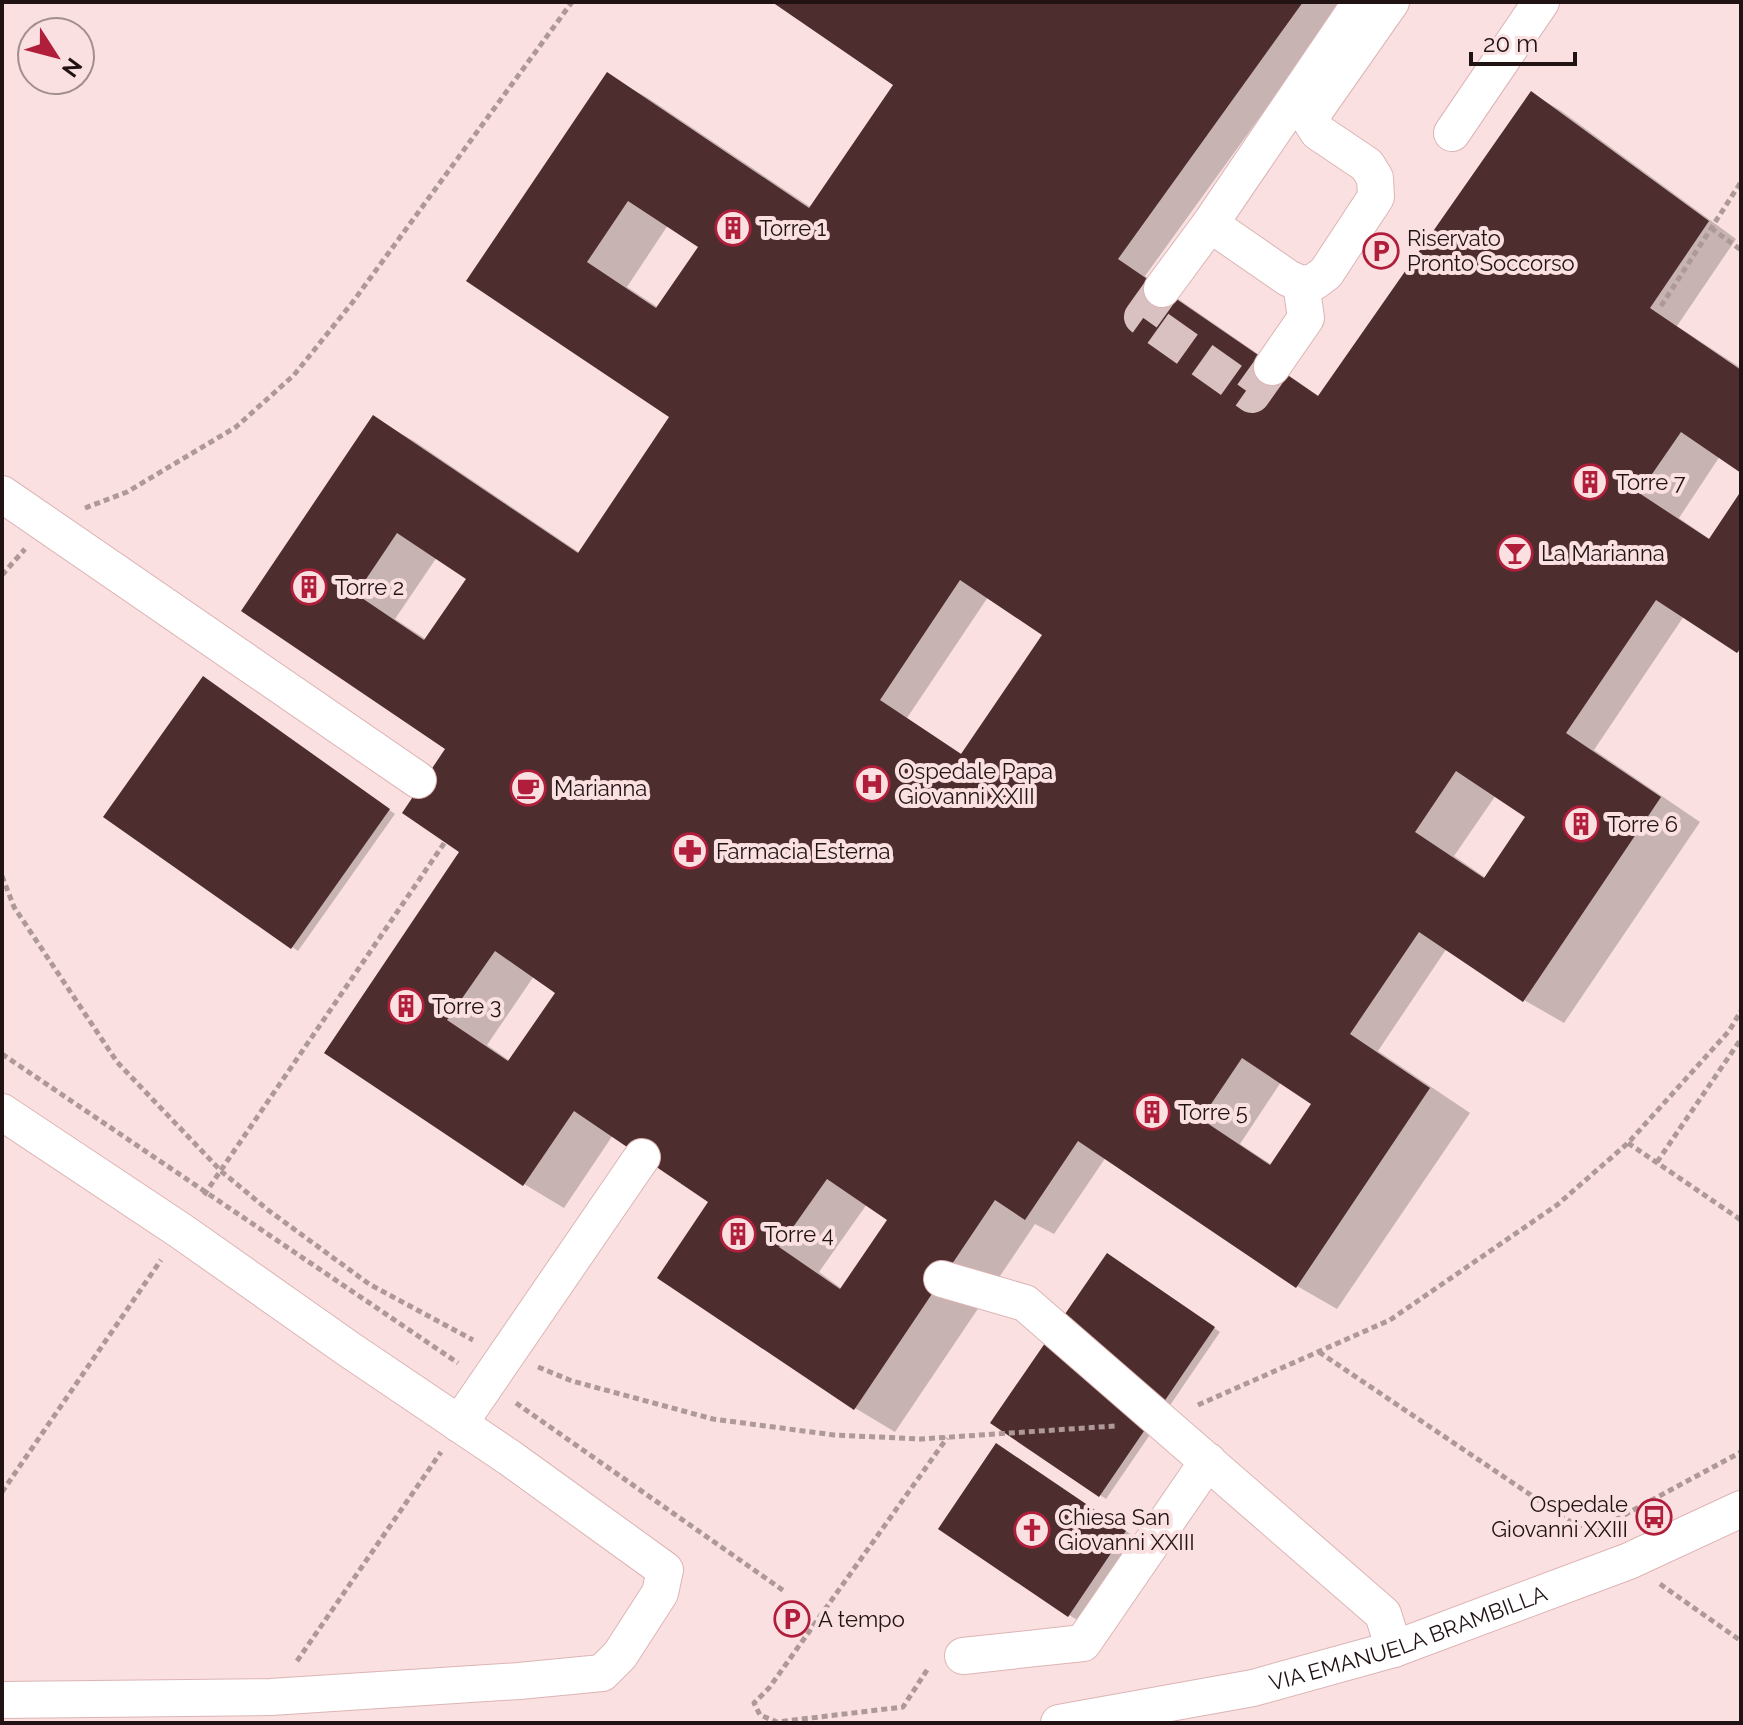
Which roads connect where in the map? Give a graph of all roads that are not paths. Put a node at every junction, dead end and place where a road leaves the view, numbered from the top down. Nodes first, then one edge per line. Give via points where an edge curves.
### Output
1 (1361, 2) edge
2 (1391, 2) edge
3 (1541, 2) edge
4 (1452, 133) dead end
5 (1210, 224) junction
6 (1301, 284) junction
7 (1162, 289) tunnel mouth
8 (1272, 367) tunnel mouth
9 (2, 494) edge
10 (418, 780) dead end
11 (2, 1112) edge
12 (642, 1157) dead end
13 (942, 1279) dead end
14 (459, 1424) junction
15 (1208, 1461) junction
16 (1741, 1509) edge
17 (1394, 1649) junction
18 (963, 1656) dead end
19 (2, 1700) edge
20 (1059, 1723) edge

1 - 5 street
2 - 6 street via 1311,121 1318,132 1367,165 1375,178 1376,197 1326,273
3 - 4 street
5 - 6 street
5 - 7 street
6 - 8 street via 1306,318
9 - 10 street
11 - 14 street
12 - 14 street
13 - 15 street via 1025,1303
14 - 19 street via 665,1570 660,1593 620,1655 602,1673 271,1697
15 - 17 street via 1383,1614
15 - 18 street via 1083,1643
16 - 17 street, VIA EMANUELA BRAMBILLA via 1629,1561
17 - 20 street, VIA EMANUELA BRAMBILLA via 1253,1688

